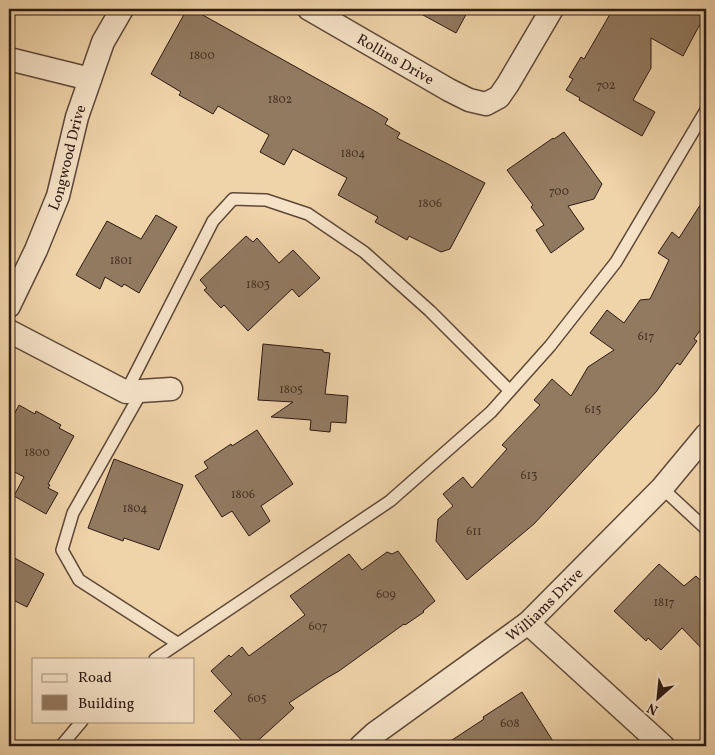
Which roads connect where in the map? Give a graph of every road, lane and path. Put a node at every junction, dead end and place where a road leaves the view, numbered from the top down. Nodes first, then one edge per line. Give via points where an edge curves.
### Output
1 (122, 9) edge
2 (308, 9) edge
3 (552, 9) edge
4 (9, 59) edge
5 (90, 79) junction
6 (706, 110) edge
7 (9, 306) edge
8 (9, 331) edge
9 (171, 389) dead end
10 (510, 390) junction
11 (134, 392) junction
12 (706, 435) edge
13 (662, 488) junction
14 (706, 529) edge
15 (528, 623) junction
16 (177, 643) junction
17 (156, 658) edge
18 (81, 722) edge
19 (659, 745) edge
20 (61, 746) edge
21 (361, 746) edge

1 - 5 street, Longwood Drive via 104,42
2 - 3 street, Rollins Drive via 334,19 449,90 486,104 499,97
4 - 5 street
5 - 7 street, Longwood Drive via 58,196
6 - 10 lane via 616,262 550,346
8 - 11 street
9 - 11 street
10 - 11 lane via 364,252 308,214 266,200 233,199 213,221
10 - 16 lane via 491,412 390,500
11 - 16 lane via 73,513 62,550 80,580
12 - 13 street, Williams Drive
13 - 14 lane
13 - 15 street, Williams Drive
15 - 19 street
15 - 21 street, Williams Drive
16 - 17 lane
18 - 20 lane

